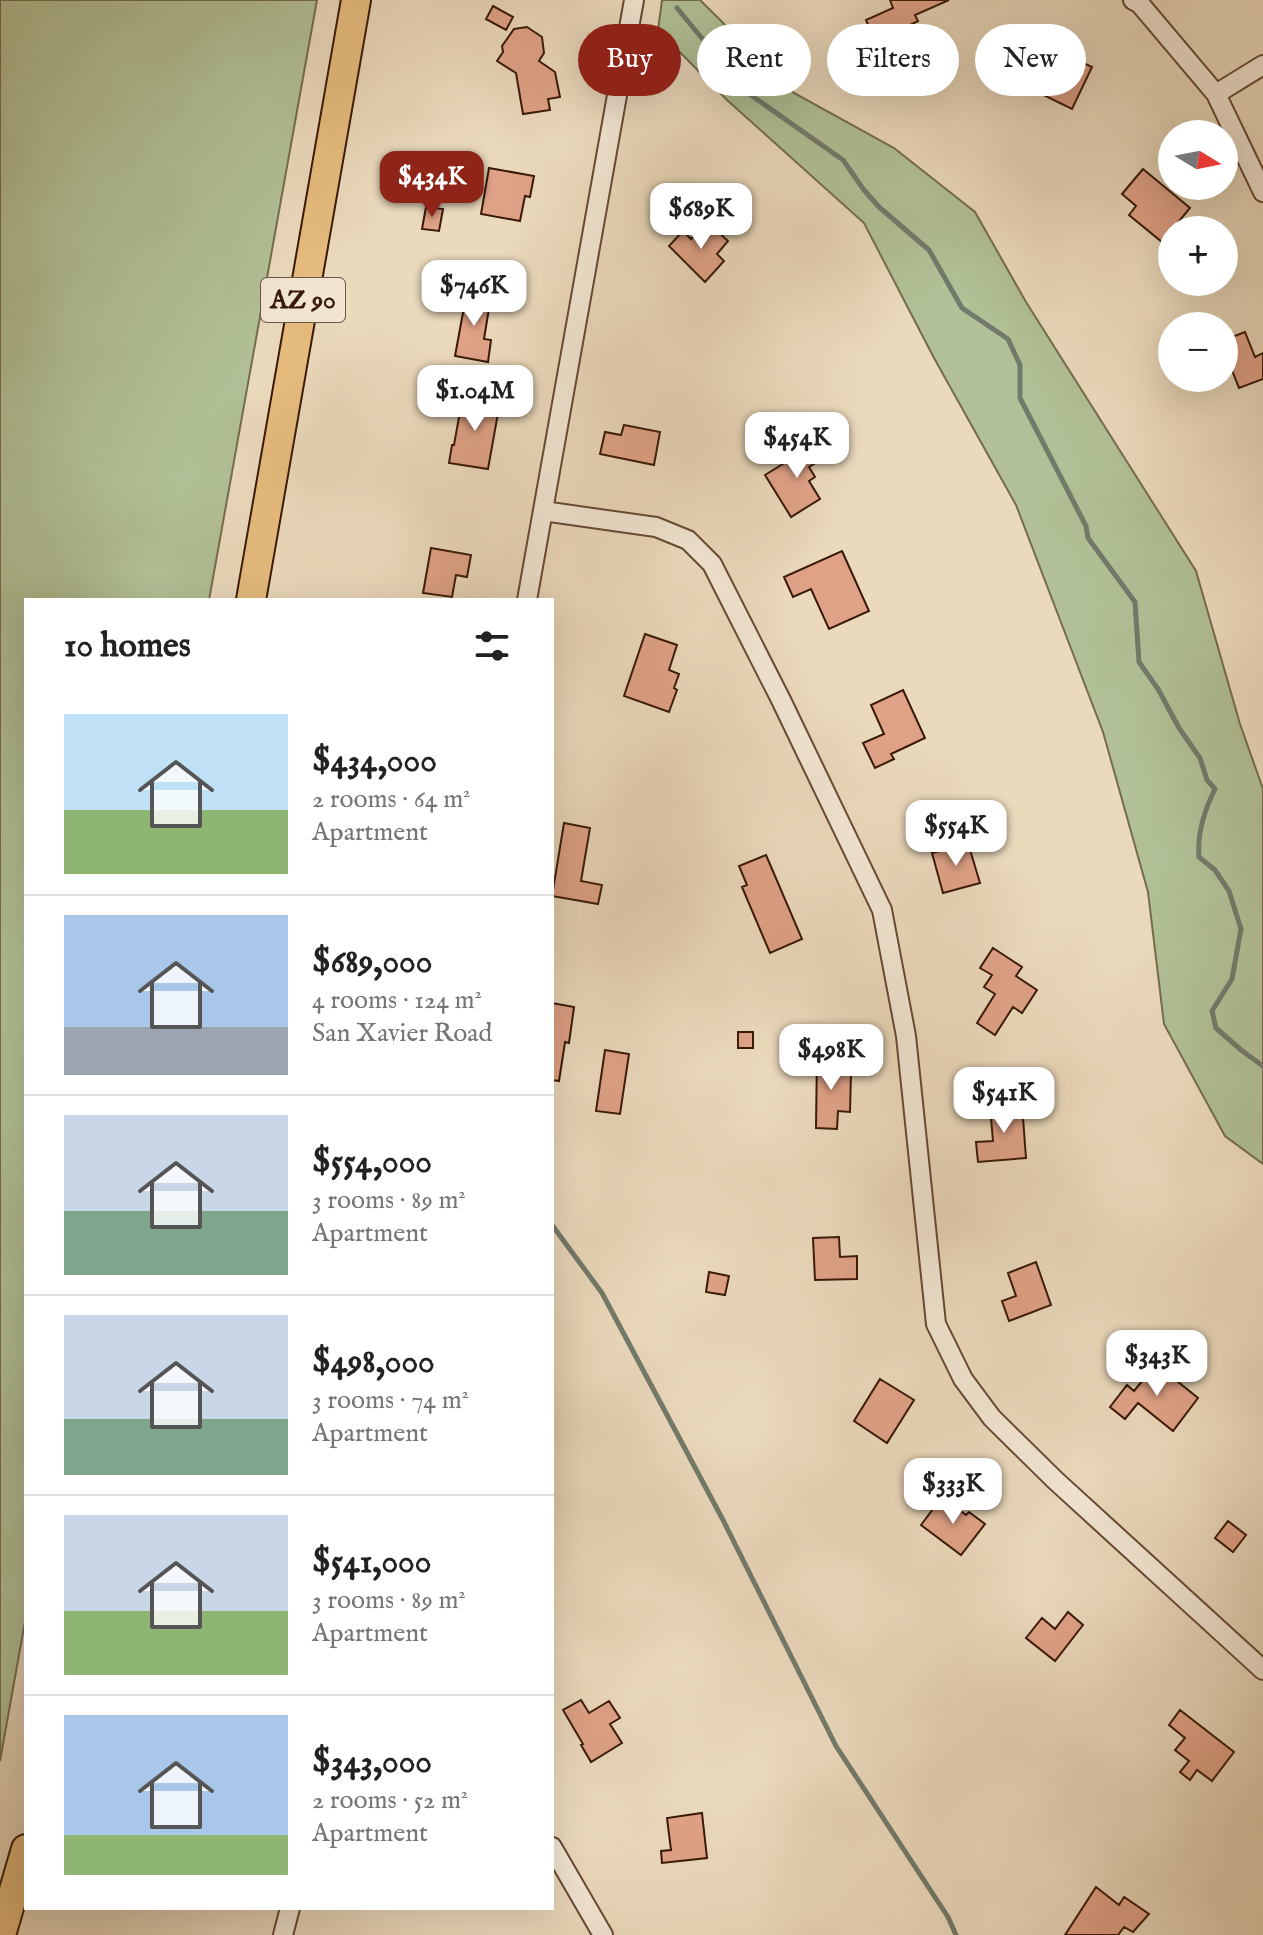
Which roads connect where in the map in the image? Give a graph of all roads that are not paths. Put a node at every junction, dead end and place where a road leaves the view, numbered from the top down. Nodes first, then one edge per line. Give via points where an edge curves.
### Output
1 (356, 0) edge
2 (634, 0) edge
3 (1133, 0) edge
4 (1263, 65) edge
5 (1216, 94) junction
6 (1263, 192) edge
7 (543, 511) junction
8 (251, 598) edge
9 (527, 598) edge
10 (1259, 1657) edge
11 (554, 1850) edge
12 (24, 1856) edge
13 (289, 1910) edge
14 (1, 1935) edge
15 (283, 1935) edge
16 (603, 1935) edge

1 - 8 highway, AZ 90
2 - 7 street
3 - 5 street
4 - 5 street
5 - 6 street
7 - 9 street
7 - 10 street via 656,527 688,540 712,564 882,910 906,1036 936,1324 963,1379 992,1418 1055,1480
11 - 16 street
12 - 14 highway
13 - 15 street

